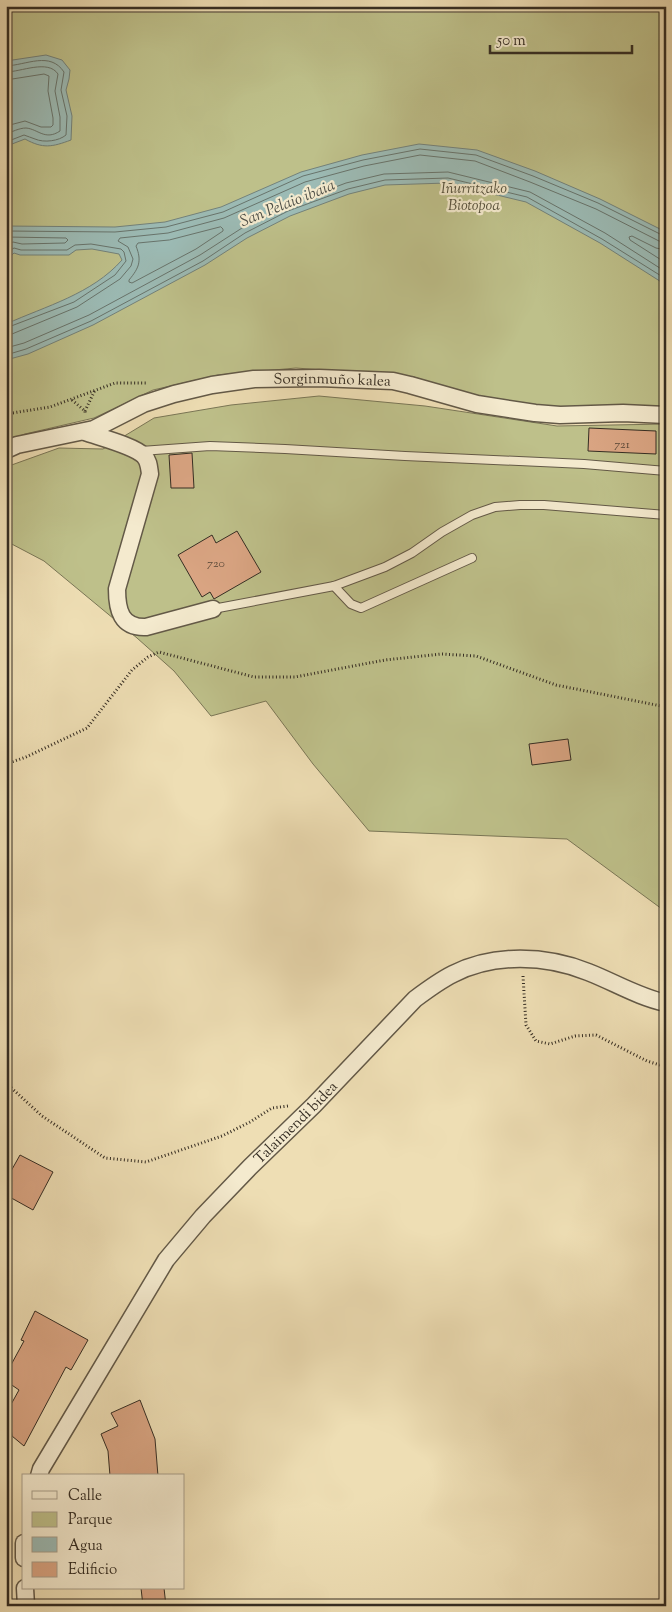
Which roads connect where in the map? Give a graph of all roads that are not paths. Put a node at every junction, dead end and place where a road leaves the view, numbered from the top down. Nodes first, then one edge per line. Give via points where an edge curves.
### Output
1 (664, 414) edge
2 (85, 432) junction
3 (6, 450) edge
4 (136, 451) junction
5 (665, 471) edge
6 (666, 515) edge
7 (472, 558) dead end
8 (334, 586) junction
9 (213, 609) joint
10 (666, 1003) edge
11 (40, 1474) edge
12 (25, 1590) edge
13 (26, 1606) edge

1 - 2 street, Sorginmuño kalea via 535,413 477,404 393,381 272,378 235,381 174,394 143,404
2 - 3 street, Sorginmuño kalea
2 - 4 street
4 - 5 lane via 210,446 285,448
4 - 9 street via 147,460 150,474 116,589 120,613 137,627 146,627
6 - 8 lane via 544,505 495,507 442,532 392,563
7 - 8 lane via 360,608 351,604
8 - 9 lane
10 - 11 street, Talaimendi bidea via 566,964 522,959 470,967 428,989 210,1209 166,1260
12 - 13 street

